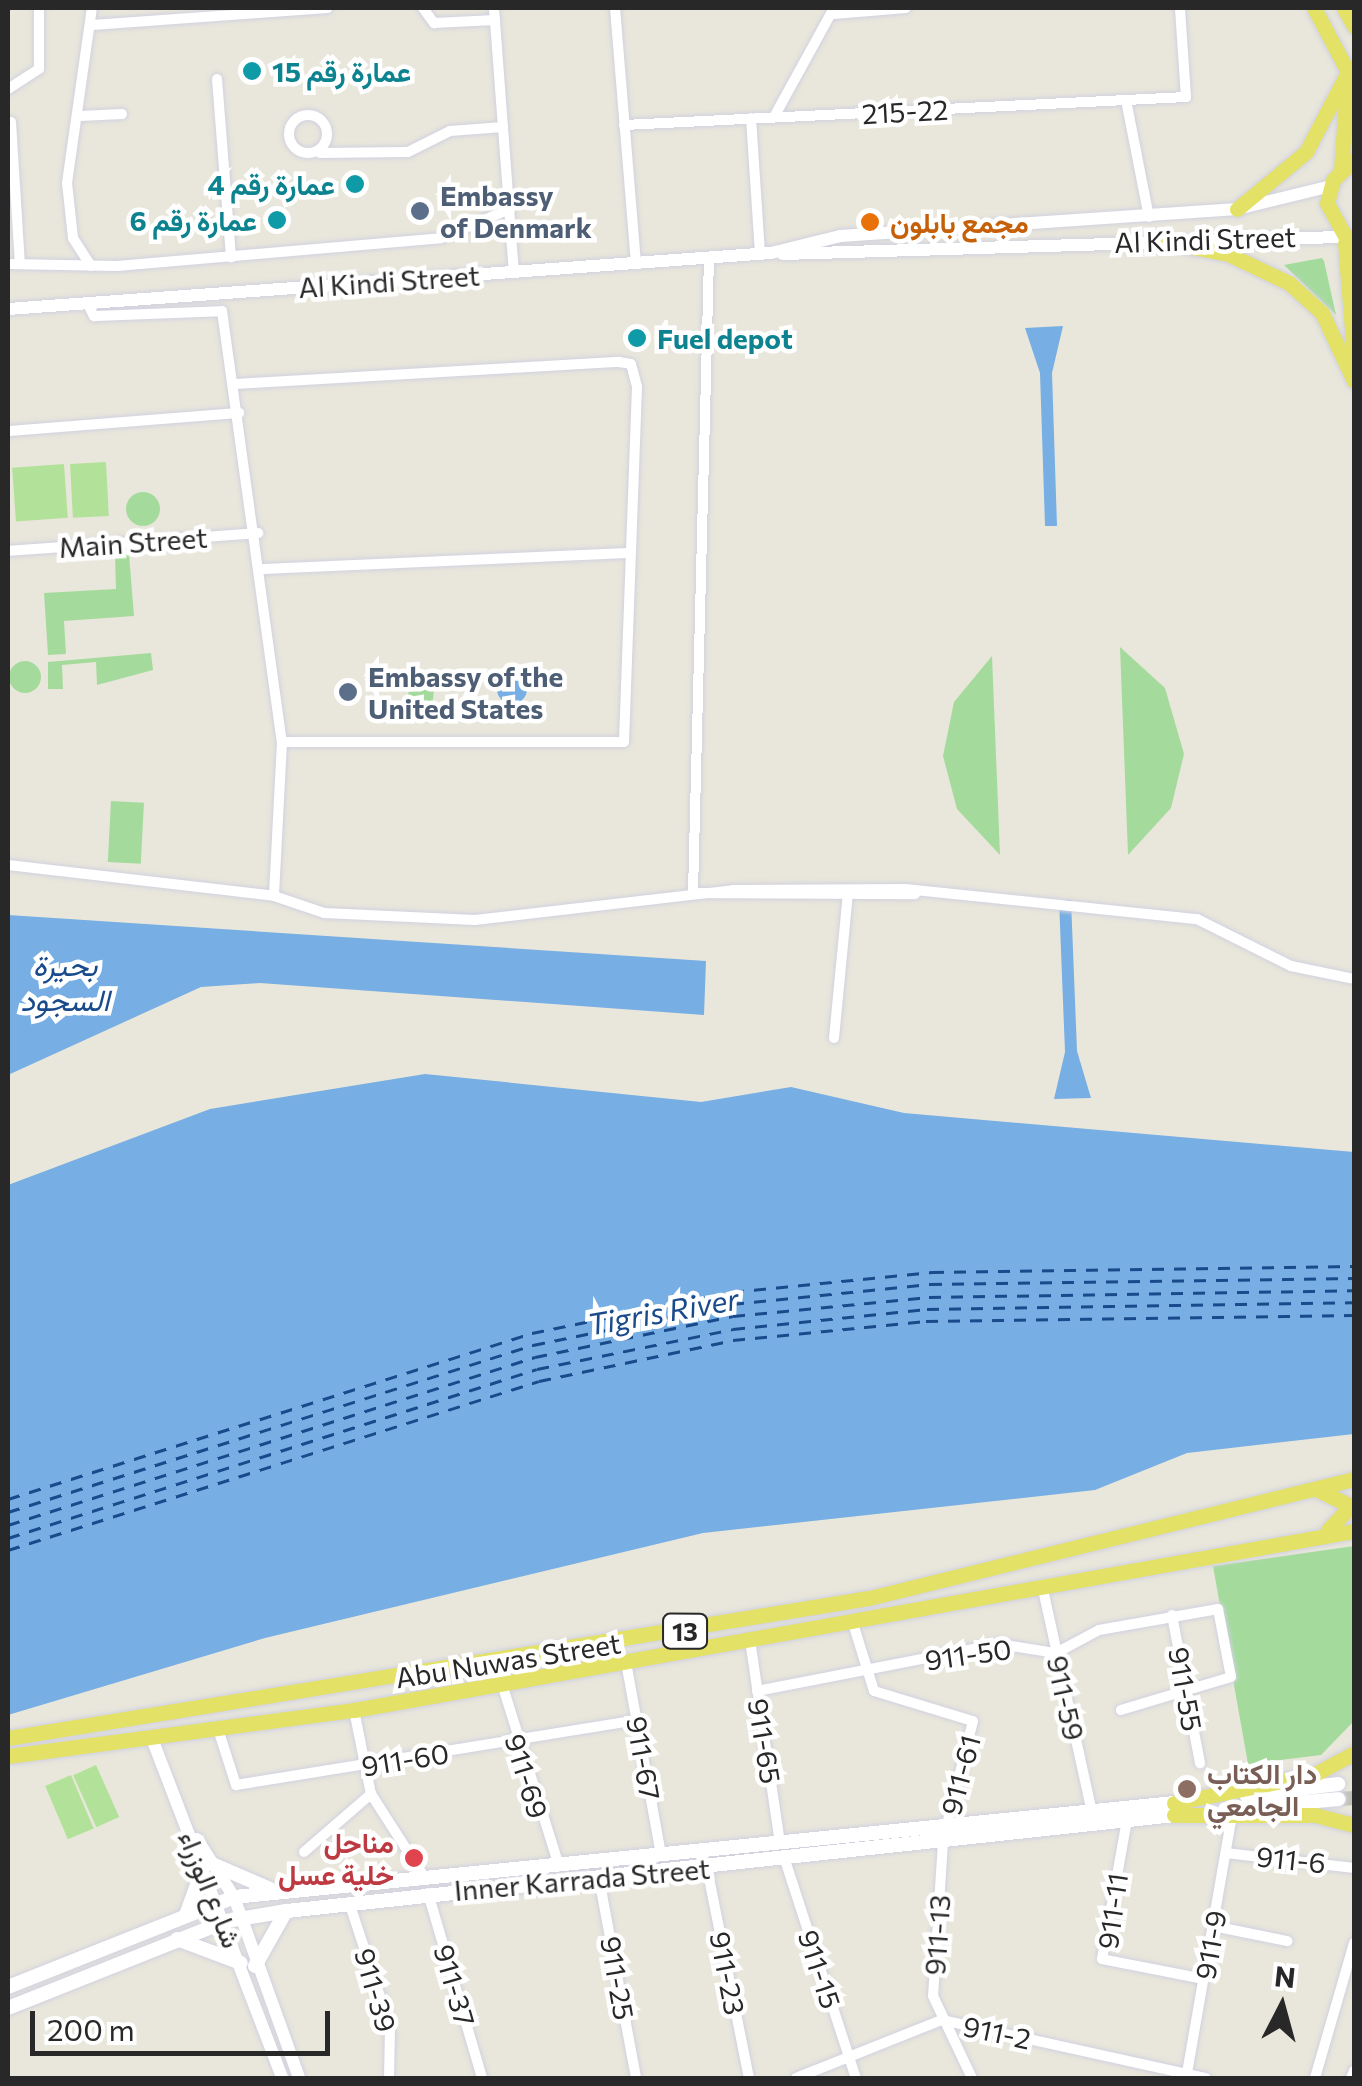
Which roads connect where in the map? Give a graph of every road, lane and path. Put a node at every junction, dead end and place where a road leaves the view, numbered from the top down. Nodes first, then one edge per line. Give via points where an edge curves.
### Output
1 (39, 8) edge
2 (92, 8) edge
3 (327, 8) edge
4 (423, 8) edge
5 (614, 8) edge
6 (906, 8) edge
7 (1180, 8) edge
8 (1314, 8) edge
9 (1344, 8) edge
10 (834, 11) edge
11 (494, 14) edge
12 (92, 24) junction
13 (1354, 26) edge
14 (1348, 72) junction
15 (217, 80) dead end
16 (8, 89) edge
17 (1126, 100) junction
18 (122, 114) dead end
19 (80, 116) junction
20 (774, 117) junction
21 (751, 118) junction
22 (11, 122) dead end
23 (624, 125) junction
24 (503, 127) junction
25 (320, 153) junction
26 (1348, 165) edge
27 (1330, 186) junction
28 (510, 209) junction
29 (1237, 209) junction
30 (1149, 216) junction
31 (923, 231) junction
32 (1152, 238) junction
33 (1347, 243) edge
34 (925, 251) junction
35 (765, 253) junction
36 (231, 256) junction
37 (709, 258) junction
38 (14, 264) edge
39 (636, 264) junction
40 (92, 266) junction
41 (514, 272) junction
42 (87, 303) junction
43 (8, 309) edge
44 (1354, 355) edge
45 (1354, 381) edge
46 (234, 384) junction
47 (239, 413) junction
48 (8, 431) edge
49 (258, 533) junction
50 (8, 551) edge
51 (628, 552) junction
52 (263, 569) junction
53 (282, 742) junction
54 (8, 865) edge
55 (849, 891) junction
56 (693, 893) junction
57 (274, 896) junction
58 (1354, 979) edge
59 (834, 1038) dead end
60 (1354, 1479) edge
61 (1243, 1500) junction
62 (1354, 1530) edge
63 (1285, 1538) junction
64 (1042, 1584) junction
65 (1172, 1614) junction
66 (852, 1620) junction
67 (750, 1640) junction
68 (1056, 1652) junction
69 (626, 1662) junction
70 (864, 1672) junction
71 (502, 1684) junction
72 (1186, 1686) junction
73 (757, 1690) junction
74 (354, 1710) junction
75 (1121, 1710) dead end
76 (636, 1720) junction
77 (218, 1729) junction
78 (151, 1736) junction
79 (8, 1738) edge
80 (514, 1742) junction
81 (1354, 1753) edge
82 (8, 1756) edge
83 (1200, 1763) dead end
84 (364, 1766) junction
85 (1339, 1791) tunnel mouth
86 (371, 1794) junction
87 (1174, 1809) junction
88 (1092, 1812) junction
89 (1232, 1816) junction
90 (1127, 1820) junction
91 (1354, 1825) edge
92 (944, 1835) junction
93 (780, 1843) junction
94 (304, 1852) dead end
95 (1226, 1853) junction
96 (662, 1855) junction
97 (785, 1860) junction
98 (559, 1866) junction
99 (207, 1868) junction
100 (708, 1868) junction
101 (1354, 1868) edge
102 (600, 1878) junction
103 (426, 1885) junction
104 (276, 1891) junction
105 (234, 1897) junction
106 (216, 1902) junction
107 (350, 1902) junction
108 (287, 1910) junction
109 (186, 1914) junction
110 (233, 1920) junction
111 (1213, 1926) junction
112 (176, 1939) junction
113 (1287, 1941) dead end
114 (1354, 1943) edge
115 (248, 1964) junction
116 (1204, 1979) junction
117 (8, 1987) edge
118 (8, 2008) edge
119 (942, 2020) junction
120 (848, 2058) junction
121 (1354, 2070) edge
122 (1188, 2073) junction
123 (282, 2078) edge
124 (299, 2078) edge
125 (390, 2078) edge
126 (482, 2078) edge
127 (636, 2078) edge
128 (749, 2078) edge
129 (796, 2078) edge
130 (856, 2078) edge
131 (972, 2078) edge
132 (1206, 2078) edge
133 (1315, 2078) edge
134 (1351, 2078) edge

1 - 16 street via 38,69
2 - 12 street
3 - 12 street
4 - 11 street via 434,23
5 - 23 street
6 - 10 street
7 - 17 street, 215-22 via 1186,96
8 - 14 main road
9 - 13 main road
10 - 20 street
11 - 24 street
12 - 19 street
14 - 26 main road
14 - 29 main road via 1306,152
15 - 36 street
17 - 20 street, 215-22
17 - 30 street
18 - 19 street
19 - 40 street via 68,203 77,249
20 - 21 street, 215-22
21 - 23 street, 215-22
21 - 35 street
22 - 38 street
23 - 39 street
24 - 25 street via 450,131 408,152
24 - 28 street
25 - 25 street via 295,148 297,112 319,117
26 - 27 main road
27 - 29 street, Al Kindi Street
27 - 33 main road via 1328,212
28 - 36 street via 440,238
28 - 41 street
29 - 30 street, Al Kindi Street
30 - 31 street, Al Kindi Street
31 - 34 street
31 - 35 street, Al Kindi Street
32 - 33 street, Al Kindi Street
32 - 34 street, Al Kindi Street
32 - 45 main road via 1228,254 1289,283 1322,313
33 - 44 main road
34 - 35 street, Al Kindi Street
35 - 37 street, Al Kindi Street
36 - 40 street
37 - 39 street, Al Kindi Street
37 - 56 street
38 - 40 street
39 - 41 street, Al Kindi Street
41 - 42 street, Al Kindi Street
42 - 43 street, Al Kindi Street
42 - 46 street via 94,316 222,311
46 - 47 street
46 - 51 street via 631,364 638,386
47 - 48 street
47 - 49 street
49 - 50 street, Main Street
49 - 52 street
51 - 52 street
51 - 53 street via 624,742
52 - 53 street
53 - 57 street
54 - 57 street
55 - 56 street
55 - 58 street via 1196,919 1292,966
55 - 59 street
56 - 57 street via 475,920 324,914
60 - 61 main road, Abu Nuwas Street / 13
61 - 63 main road via 1326,1490 1348,1499 1351,1514 1334,1529
61 - 79 main road, Abu Nuwas Street / 13 via 868,1598
62 - 63 main road, Abu Nuwas Street / 13
63 - 64 main road, Abu Nuwas Street / 13
64 - 66 main road, Abu Nuwas Street / 13
64 - 68 street, 911-59
65 - 68 street via 1099,1630
65 - 72 street, 911-55
65 - 72 street via 1218,1609 1232,1677
66 - 67 main road, Abu Nuwas Street / 13
66 - 70 street
67 - 69 main road, Abu Nuwas Street / 13
67 - 73 street, 911-65
68 - 70 street, 911-50 via 998,1644
68 - 88 street, 911-59
69 - 71 main road, Abu Nuwas Street / 13
69 - 76 street, 911-67
70 - 73 street, 911-50
70 - 92 street, 911-61 via 874,1690 973,1721
71 - 74 main road, Abu Nuwas Street / 13
71 - 80 street, 911-69
72 - 75 street
72 - 83 street, 911-55
73 - 93 street, 911-65
74 - 77 main road, Abu Nuwas Street / 13
74 - 84 street, 911-37
76 - 80 street, 911-60
76 - 96 street, 911-67
77 - 78 main road, Abu Nuwas Street / 13
77 - 84 street, 911-60 via 232,1785
78 - 82 main road, Abu Nuwas Street / 13
78 - 99 street, شارع الوزراء
80 - 84 street, 911-60
80 - 98 street, 911-69
81 - 87 main road via 1315,1774
84 - 86 street, 911-37
85 - 87 main road
86 - 94 street
86 - 103 street, 911-37
87 - 88 main road, Inner Karrada Street
87 - 89 main road
87 - 90 main road, Inner Karrada Street
88 - 92 main road, Inner Karrada Street
89 - 91 main road via 1316,1814
89 - 95 street, 911-9
90 - 92 main road, Inner Karrada Street
90 - 116 street, 911-11 via 1102,1960
92 - 93 main road, Inner Karrada Street
92 - 97 main road, Inner Karrada Street
92 - 119 street, 911-13 via 933,1996
93 - 96 main road, Inner Karrada Street
95 - 101 street, 911-6
95 - 111 street, 911-9
96 - 98 main road, Inner Karrada Street
97 - 100 main road, Inner Karrada Street
97 - 120 street, 911-15
98 - 103 main road, Inner Karrada Street
99 - 104 main road
99 - 105 street, شارع الوزراء
99 - 106 street, شارع الوزراء
99 - 109 main road
100 - 102 main road, Inner Karrada Street
100 - 128 street, 911-23
102 - 103 main road, Inner Karrada Street
102 - 127 street, 911-25
103 - 104 main road, Inner Karrada Street
103 - 107 main road, Inner Karrada Street
103 - 126 street, 911-37
104 - 105 main road, Inner Karrada Street
105 - 106 main road, Inner Karrada Street
105 - 110 street, شارع الوزراء
106 - 109 main road, Inner Karrada Street
106 - 110 street, شارع الوزراء
107 - 108 main road, Inner Karrada Street
107 - 125 street, 911-39 via 390,2027
108 - 110 main road, Inner Karrada Street
108 - 115 main road
109 - 117 main road, Inner Karrada Street
110 - 112 main road, Inner Karrada Street
110 - 115 street, شارع الوزراء
111 - 113 street
111 - 116 street, 911-9
112 - 115 main road
112 - 118 main road, Inner Karrada Street
114 - 133 street
115 - 123 street, شارع الوزراء
115 - 124 street, شارع الوزراء
116 - 122 street, 911-9
119 - 120 street, 911-2
119 - 122 street, 911-2
119 - 131 street, 911-13
120 - 129 street, 911-2
120 - 130 street, 911-15
121 - 134 street
122 - 132 street, 911-2

